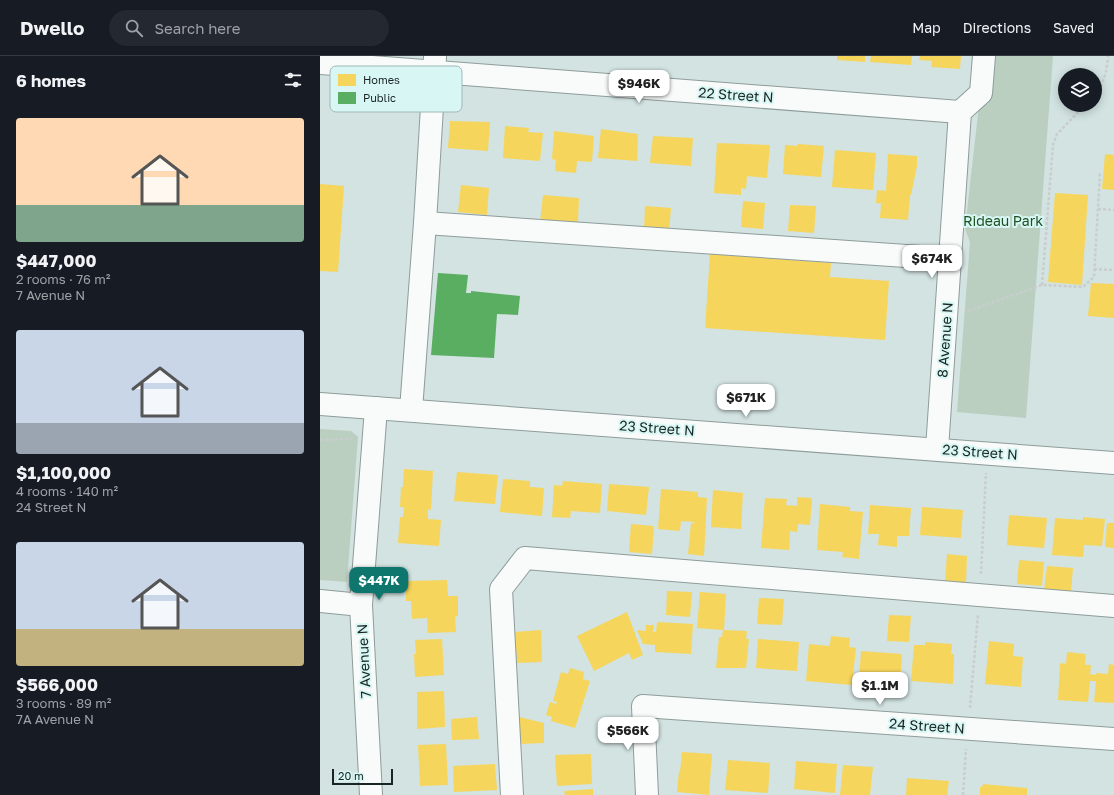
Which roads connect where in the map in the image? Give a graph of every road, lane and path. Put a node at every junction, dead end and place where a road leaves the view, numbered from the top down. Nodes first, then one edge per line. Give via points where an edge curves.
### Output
1 (984, 56) edge
2 (1108, 56) edge
3 (320, 63) edge
4 (434, 64) edge
5 (456, 66) edge
6 (462, 67) edge
7 (1102, 84) edge
8 (431, 112) edge
9 (960, 112) junction
10 (1077, 112) edge
11 (1100, 173) dead end
12 (1098, 209) junction
13 (1114, 210) edge
14 (425, 223) junction
15 (950, 259) junction
16 (1094, 269) junction
17 (1114, 270) edge
18 (1042, 284) junction
19 (946, 319) junction
20 (320, 404) edge
21 (376, 408) junction
22 (411, 410) junction
23 (351, 439) dead end
24 (320, 440) edge
25 (937, 449) junction
26 (1114, 463) edge
27 (320, 601) edge
28 (361, 605) junction
29 (1114, 606) edge
30 (968, 729) junction
31 (1114, 739) edge
32 (371, 795) edge
33 (512, 795) edge
34 (647, 795) edge
35 (962, 795) edge

1 - 9 street via 981,93
2 - 7 path
3 - 4 street, 22 Street N
4 - 5 street, 22 Street N
6 - 9 street, 22 Street N
8 - 14 street
9 - 15 street, 8 Avenue N
10 - 18 path via 1056,134 1053,145
11 - 12 path
12 - 13 path
12 - 16 path
14 - 15 street
14 - 22 street
15 - 19 street, 8 Avenue N
16 - 17 path
16 - 18 path via 1094,277 1084,287
18 - 19 path
19 - 25 street, 8 Avenue N
20 - 21 street, 23 Street N
21 - 22 street, 23 Street N
21 - 28 street, 7 Avenue N
22 - 25 street, 23 Street N
23 - 24 path
25 - 26 street, 23 Street N
27 - 28 street
28 - 32 street, 7 Avenue N
29 - 33 street via 525,558 502,589
30 - 31 street, 24 Street N
30 - 34 street, 24 Street N via 643,706
30 - 35 path

